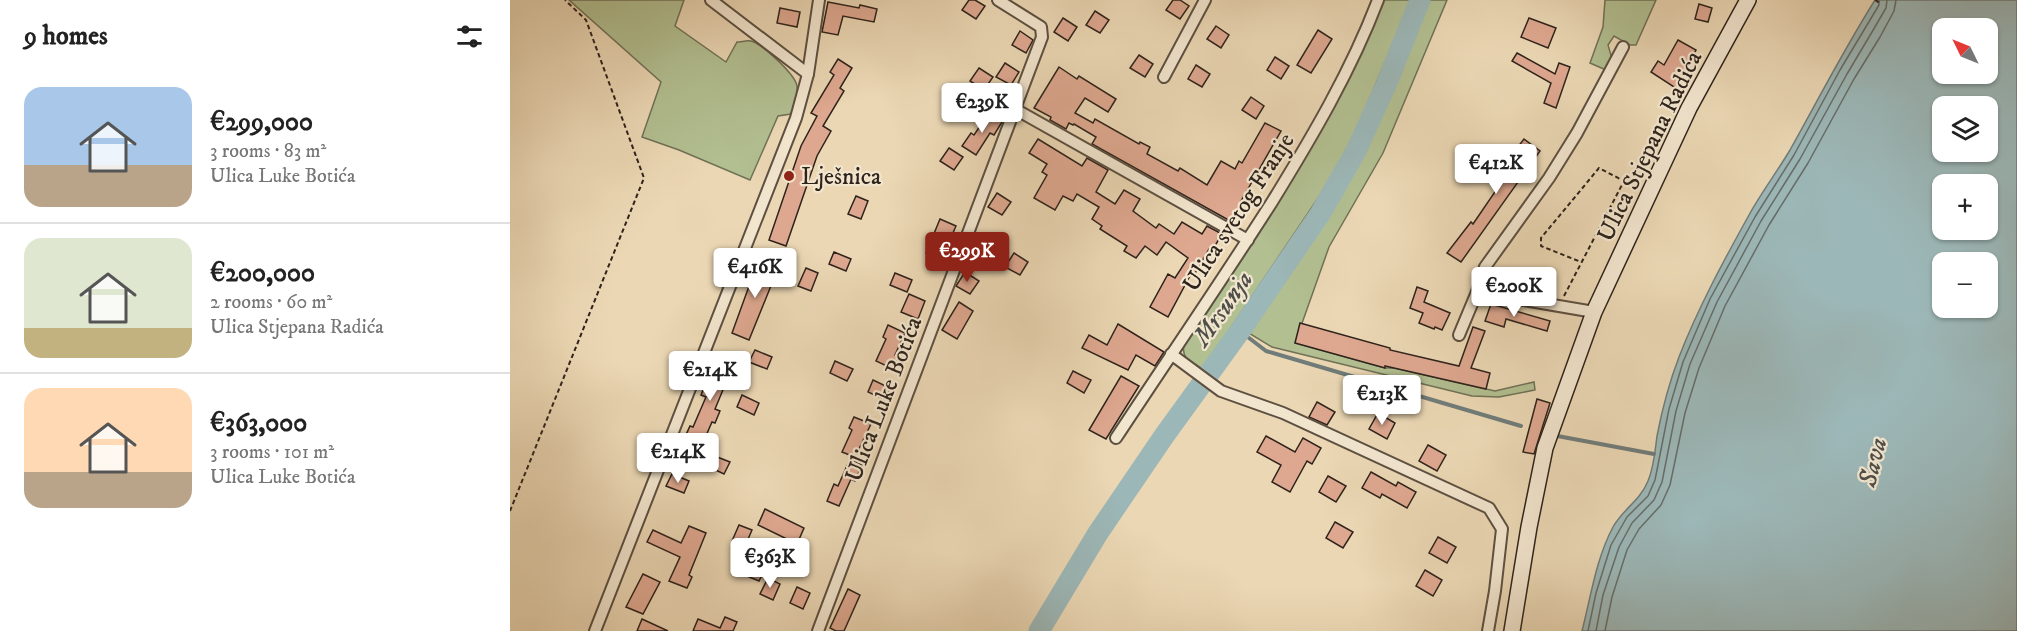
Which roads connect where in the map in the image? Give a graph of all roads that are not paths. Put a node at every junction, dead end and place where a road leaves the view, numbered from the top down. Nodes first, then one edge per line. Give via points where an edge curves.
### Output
1 (711, 0) edge
2 (819, 0) edge
3 (998, 0) edge
4 (1205, 0) edge
5 (1378, 0) edge
6 (1748, 0) edge
7 (1623, 47) dead end
8 (808, 74) junction
9 (1164, 77) dead end
10 (1015, 109) junction
11 (1248, 240) junction
12 (1477, 292) junction
13 (1594, 312) junction
14 (1459, 335) dead end
15 (1171, 354) junction
16 (1116, 438) dead end
17 (595, 631) edge
18 (818, 631) edge
19 (1488, 631) edge
20 (1512, 631) edge

1 - 8 street
2 - 8 street
3 - 10 street, Ulica Luke Botića via 1041,27 1042,37
4 - 9 street
5 - 11 street, Ulica svetog Franje via 1329,105
6 - 13 main road, Ulica Stjepana Radića via 1689,108
7 - 12 street via 1549,178 1485,267
8 - 17 street via 796,118
10 - 11 street
10 - 18 street, Ulica Luke Botića
11 - 15 street, Ulica svetog Franje
12 - 13 street
12 - 14 street
13 - 20 main road, Ulica Stjepana Radića via 1545,448
15 - 16 street, Ulica svetog Franje
15 - 19 street via 1221,391 1283,413 1489,508 1502,529

